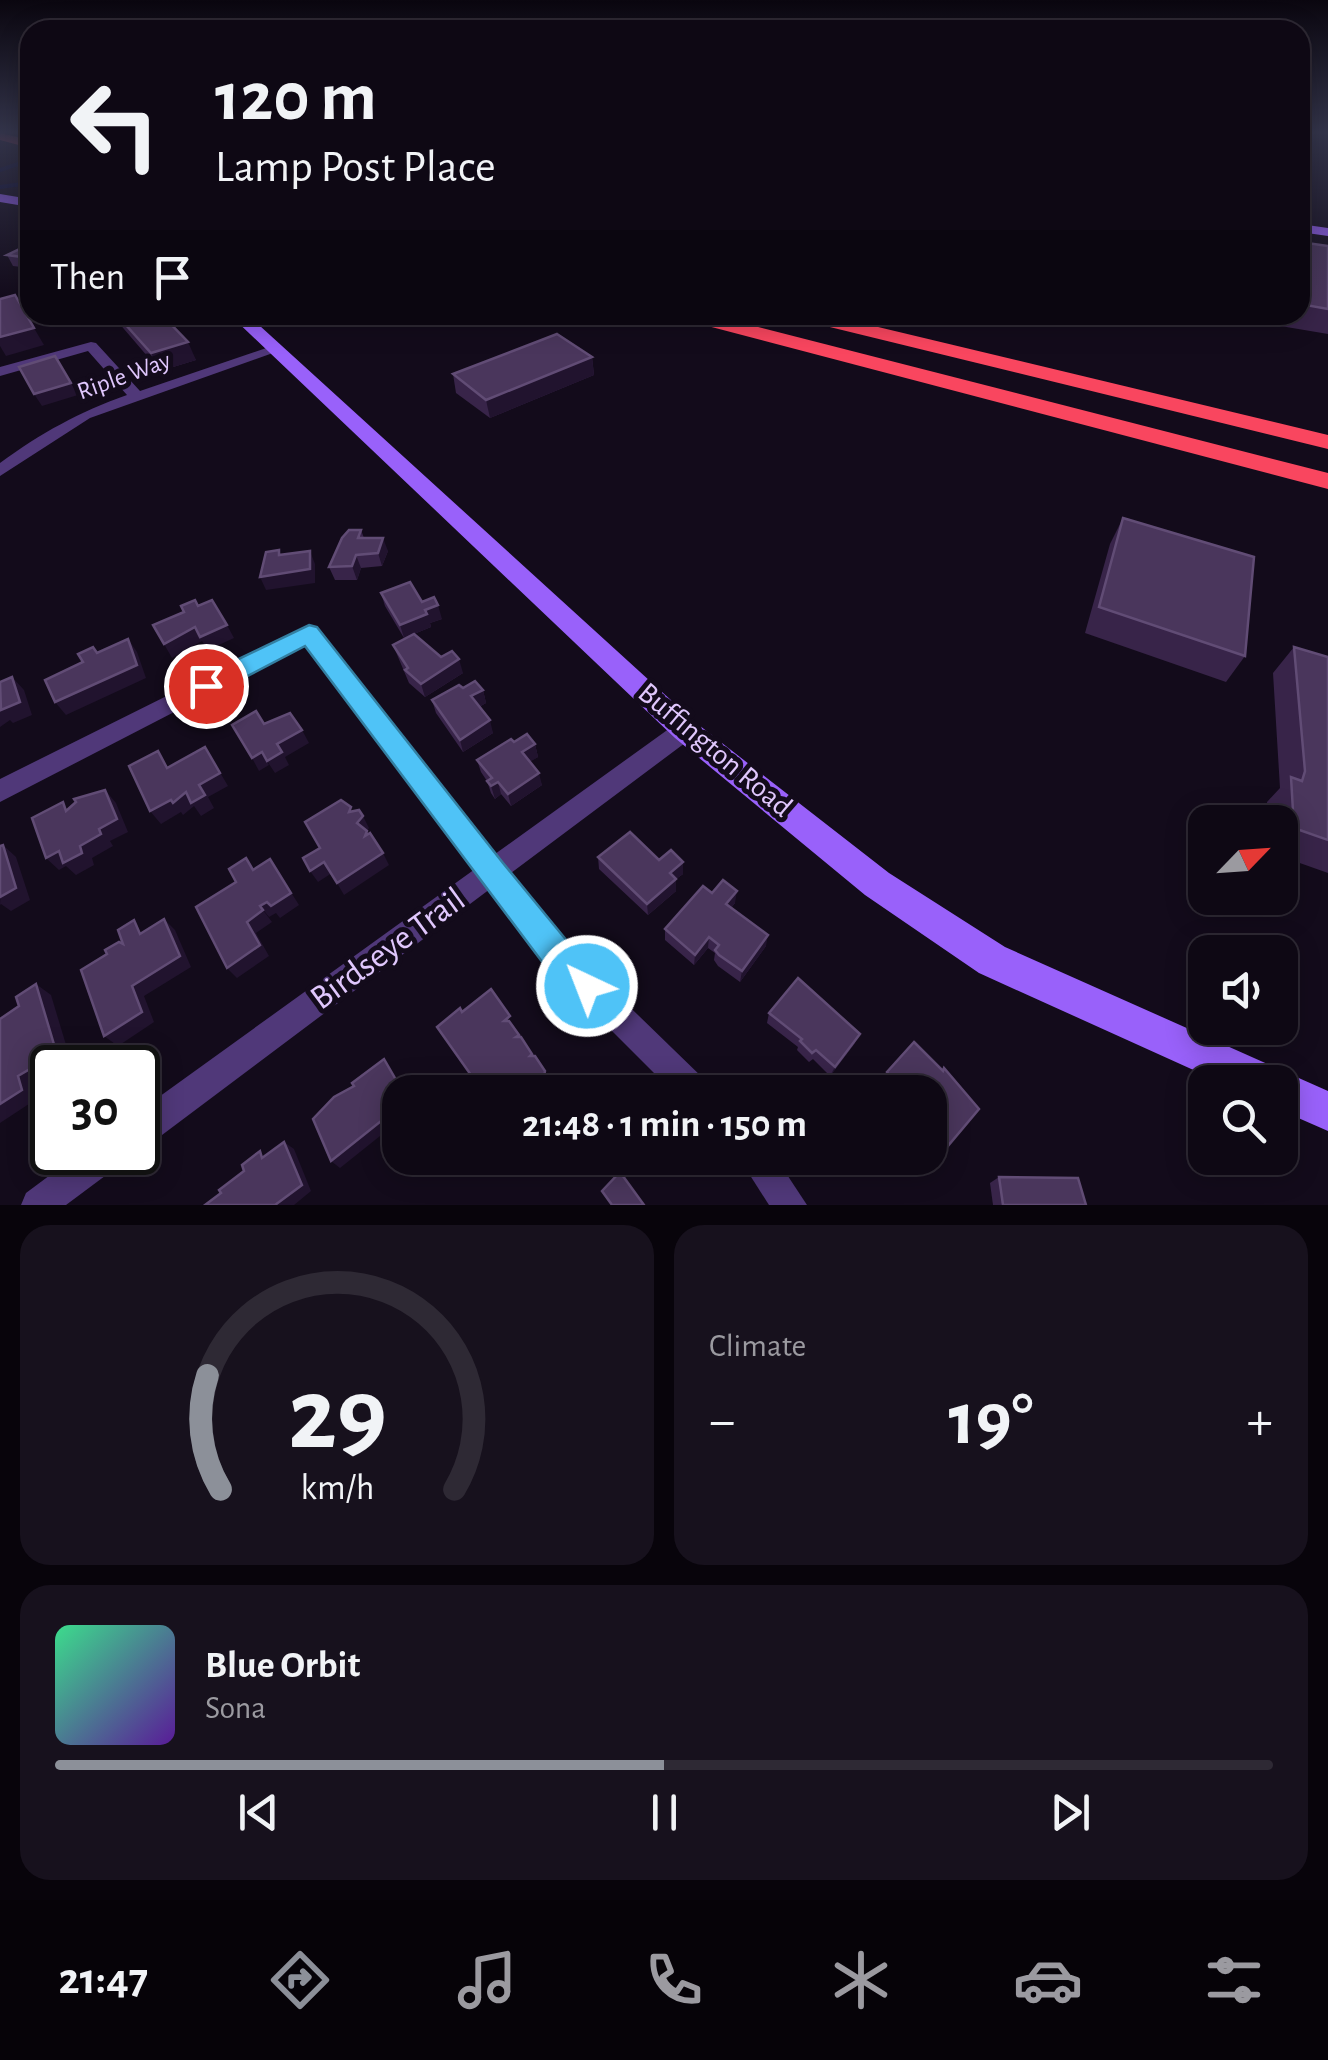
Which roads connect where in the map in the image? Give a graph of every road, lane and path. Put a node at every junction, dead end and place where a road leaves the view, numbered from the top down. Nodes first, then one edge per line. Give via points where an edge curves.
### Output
1 (249, 325) edge
2 (727, 325) edge
3 (845, 325) edge
4 (276, 350) junction
5 (0, 372) edge
6 (136, 396) junction
7 (1328, 442) edge
8 (0, 471) edge
9 (1328, 480) edge
10 (685, 730) junction
11 (0, 790) edge
12 (492, 873) junction
13 (1225, 1065) edge
14 (677, 1075) edge
15 (1298, 1098) edge
16 (1328, 1111) edge
17 (160, 1116) edge
18 (79, 1175) edge
19 (768, 1175) edge
20 (38, 1205) edge
21 (790, 1205) edge

1 - 4 street, Buffington Road
2 - 9 highway
3 - 7 highway
4 - 6 street, Riple Way
4 - 10 street, Buffington Road
5 - 6 street via 92,346
6 - 8 street, Riple Way via 56,432
10 - 12 street, Birdseye Trail
10 - 13 street, Buffington Road via 877,884 992,960
11 - 12 street via 309,633
12 - 14 street via 560,959
12 - 17 street, Birdseye Trail
15 - 16 street
18 - 20 street
19 - 21 street

